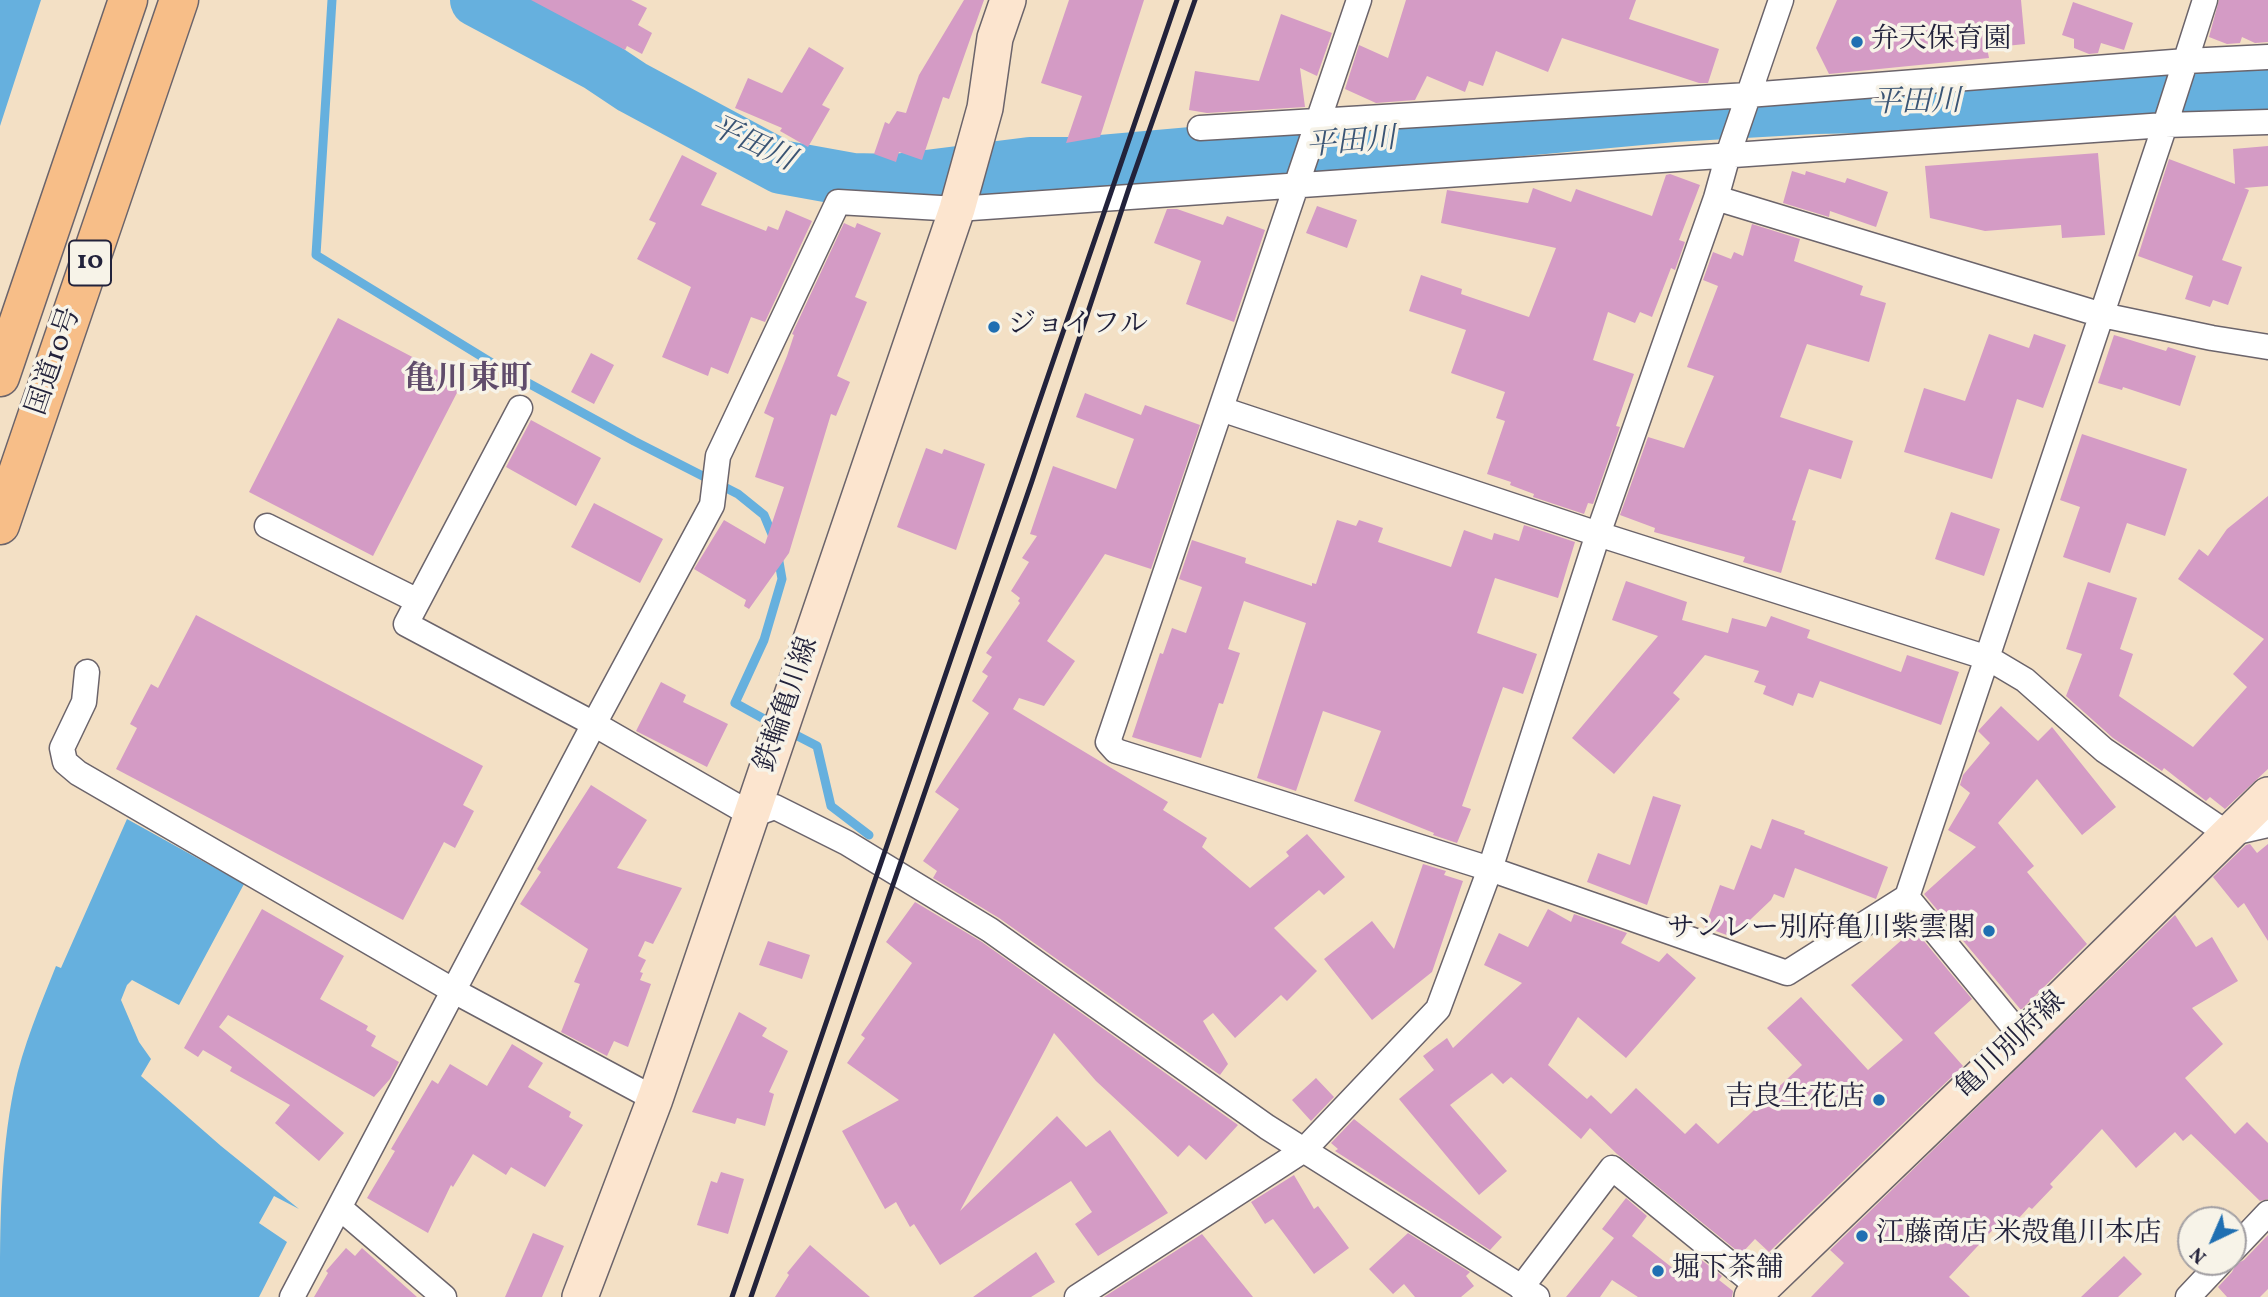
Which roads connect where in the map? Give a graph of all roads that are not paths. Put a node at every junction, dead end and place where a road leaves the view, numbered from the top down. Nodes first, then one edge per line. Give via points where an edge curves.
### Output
1 (128, 0) edge
2 (179, 0) edge
3 (1008, 0) edge
4 (1034, 0) edge
5 (1359, 0) edge
6 (1781, 0) edge
7 (2199, 2) edge
8 (2268, 57) edge
9 (2186, 61) junction
10 (1748, 95) junction
11 (985, 108) junction
12 (1319, 120) junction
13 (2268, 122) edge
14 (2165, 125) junction
15 (1200, 128) dead end
16 (1728, 155) junction
17 (1296, 184) junction
18 (1716, 198) junction
19 (959, 203) junction
20 (2102, 315) junction
21 (2268, 347) edge
22 (0, 377) edge
23 (520, 408) dead end
24 (1221, 409) junction
25 (0, 525) edge
26 (267, 526) dead end
27 (1598, 534) junction
28 (418, 601) junction
29 (1988, 658) junction
30 (87, 672) dead end
31 (594, 724) junction
32 (2268, 795) edge
33 (752, 815) junction
34 (2268, 825) edge
35 (2228, 834) junction
36 (1490, 870) junction
37 (1907, 897) junction
38 (454, 991) junction
39 (2022, 1037) junction
40 (655, 1099) junction
41 (1304, 1150) junction
42 (340, 1208) junction
43 (2268, 1213) edge
44 (2247, 1235) edge
45 (2208, 1276) edge
46 (1529, 1292) edge
47 (1756, 1293) edge
48 (292, 1297) edge
49 (444, 1297) edge
50 (580, 1297) edge
51 (1077, 1297) edge
52 (2188, 1297) edge

1 - 22 highway, 国道10号 / 10
2 - 25 highway, 国道10号 / 10
3 - 11 main road, 鉄輪亀川線 via 995,38
4 - 11 main road, 鉄輪亀川線 via 1017,47
5 - 12 street
6 - 10 street
7 - 9 street
8 - 9 street
9 - 10 street
9 - 14 street
10 - 12 street
10 - 16 street
11 - 19 main road, 鉄輪亀川線
12 - 15 street
12 - 17 street
13 - 14 street
14 - 16 street
14 - 20 street
16 - 17 street
16 - 18 street
17 - 19 street
17 - 24 street
18 - 20 street
18 - 27 street
19 - 31 street via 838,202 718,456 712,505
19 - 33 main road, 鉄輪亀川線
20 - 21 street
20 - 29 street
23 - 28 street
24 - 27 street
24 - 36 street via 1108,742 1115,751
26 - 28 street
27 - 29 street
27 - 36 street
28 - 31 street via 406,624
29 - 35 street via 2025,680 2104,750
29 - 37 street
30 - 38 street via 84,702 62,748 65,762
31 - 33 street
31 - 38 street
32 - 35 main road, 亀川別府線
33 - 40 main road, 鉄輪亀川線
33 - 41 street via 775,807 896,872 990,930
34 - 35 street
35 - 39 main road, 亀川別府線
36 - 37 street via 1787,973
36 - 41 street via 1438,1009
37 - 39 street
38 - 40 street
38 - 42 street
39 - 47 main road, 亀川別府線
40 - 50 main road, 鉄輪亀川線
41 - 46 street
41 - 51 street
42 - 48 street
42 - 49 street
43 - 44 street
45 - 52 street
46 - 47 street via 1612,1168

